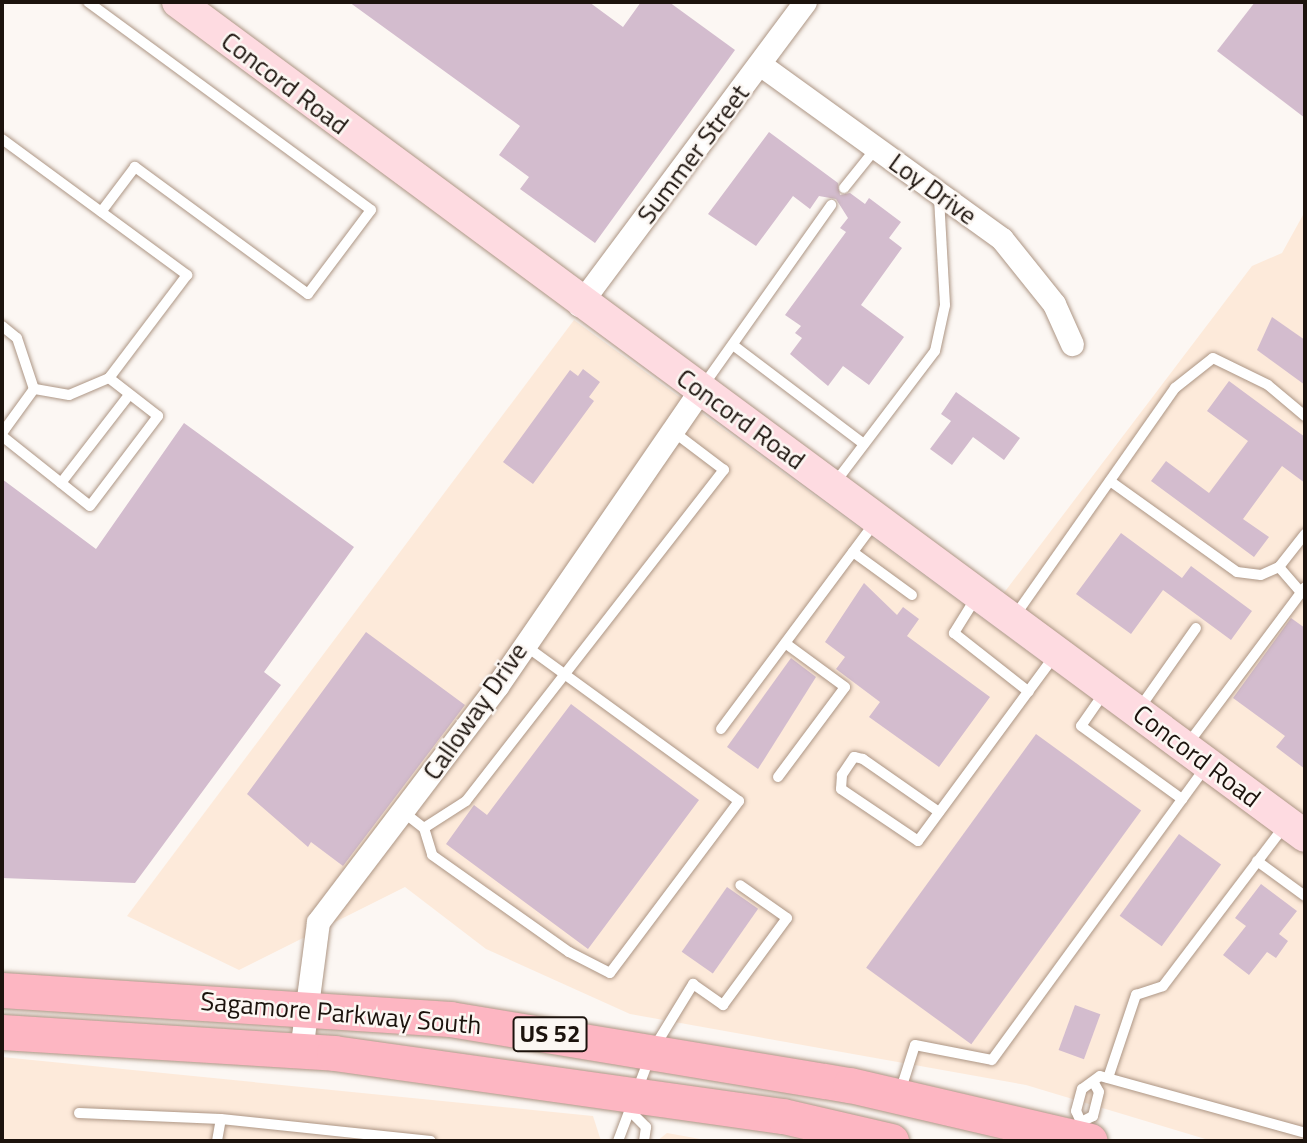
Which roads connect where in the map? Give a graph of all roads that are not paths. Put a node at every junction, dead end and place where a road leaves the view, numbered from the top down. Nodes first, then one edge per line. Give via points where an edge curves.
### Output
1 (88, 2) edge
2 (178, 2) edge
3 (805, 2) edge
4 (761, 65) junction
5 (2, 139) edge
6 (876, 148) junction
7 (844, 188) dead end
8 (939, 193) junction
9 (831, 205) dead end
10 (101, 212) junction
11 (579, 304) junction
12 (2, 326) edge
13 (1072, 344) dead end
14 (733, 345) junction
15 (109, 378) junction
16 (34, 389) junction
17 (701, 389) junction
18 (129, 395) junction
19 (1305, 416) edge
20 (674, 432) junction
21 (2, 434) edge
22 (864, 444) junction
23 (1110, 481) junction
24 (61, 483) junction
25 (833, 486) junction
26 (877, 519) junction
27 (1305, 534) edge
28 (853, 552) junction
29 (1279, 567) junction
30 (1303, 590) edge
31 (979, 594) junction
32 (912, 595) dead end
33 (1012, 619) junction
34 (1196, 628) dead end
35 (785, 643) junction
36 (523, 645) junction
37 (1057, 652) junction
38 (565, 673) junction
39 (1107, 689) junction
40 (1029, 692) junction
41 (1137, 711) junction
42 (721, 729) dead end
43 (1196, 756) junction
44 (778, 777) dead end
45 (1182, 799) junction
46 (402, 811) junction
47 (939, 813) junction
48 (424, 828) junction
49 (1296, 830) edge
50 (1257, 861) junction
51 (740, 885) dead end
52 (1305, 896) edge
53 (2, 990) edge
54 (303, 1008) junction
55 (2, 1032) edge
56 (301, 1051) junction
57 (652, 1051) junction
58 (1108, 1078) junction
59 (1094, 1083) junction
60 (898, 1096) junction
61 (634, 1105) junction
62 (79, 1113) dead end
63 (221, 1119) junction
64 (1083, 1133) edge
65 (1305, 1133) edge
66 (217, 1141) edge
67 (431, 1141) edge
68 (618, 1141) edge
69 (644, 1141) edge
70 (891, 1141) edge

1 - 10 lane via 371,210 308,294 135,167
2 - 11 street, Concord Road
3 - 4 street, Summer Street
4 - 6 street, Loy Drive
4 - 11 street, Summer Street
5 - 10 lane
6 - 7 lane
6 - 8 street, Loy Drive
8 - 13 street, Loy Drive via 1002,239 1054,304
8 - 22 lane via 945,306 935,351
9 - 14 lane
10 - 15 lane via 187,275
11 - 17 street, Concord Road
12 - 16 lane via 17,338
14 - 17 lane
14 - 22 lane
15 - 16 lane via 69,395
15 - 18 lane
16 - 21 lane
17 - 20 street, Calloway Drive
17 - 25 street, Concord Road
18 - 24 lane
18 - 24 lane via 158,416 98,496 90,506
19 - 23 lane via 1268,385 1213,358 1175,388
20 - 36 street, Calloway Drive
20 - 38 lane via 724,470
21 - 24 lane
22 - 25 lane
23 - 29 lane via 1237,572 1261,575
23 - 33 lane
25 - 26 street, Concord Road
26 - 28 lane
26 - 31 street, Concord Road
27 - 29 lane
28 - 32 lane
28 - 35 lane
29 - 30 lane
30 - 43 lane
31 - 33 street, Concord Road
31 - 40 lane via 954,633
33 - 37 street, Concord Road
34 - 41 lane
35 - 42 lane
35 - 44 lane via 845,687
36 - 38 lane
36 - 46 street, Calloway Drive
37 - 39 street, Concord Road
37 - 40 lane
38 - 48 lane via 466,801
38 - 48 lane via 739,801 610,973 569,952 432,855
39 - 41 street, Concord Road
39 - 45 lane via 1081,726
40 - 47 lane
41 - 43 street, Concord Road
43 - 45 lane
43 - 49 street, Concord Road
45 - 60 lane via 992,1059 915,1045
46 - 48 lane
46 - 54 street, Calloway Drive via 318,922
47 - 47 lane via 918,841 909,839 841,789 842,775 853,757 863,759
49 - 50 lane
50 - 52 lane
50 - 58 lane via 1163,986 1136,995
51 - 57 lane via 787,918 723,1005 693,984
53 - 54 main road, Sagamore Parkway South / US 52
54 - 56 street, Calloway Drive
54 - 57 main road, Sagamore Parkway South / US 52 via 450,1019
55 - 56 main road, Sagamore Parkway South / US 52
56 - 61 main road, Sagamore Parkway South / US 52
57 - 60 main road, Sagamore Parkway South / US 52
57 - 61 lane
58 - 59 lane via 1100,1076
58 - 65 lane
59 - 64 lane via 1099,1092
59 - 64 lane via 1082,1089 1076,1111
60 - 64 main road, Sagamore Parkway South / US 52
61 - 68 lane via 621,1124
61 - 69 lane via 646,1127
61 - 70 main road, Sagamore Parkway South / US 52 via 783,1116
62 - 63 lane
63 - 66 lane
63 - 67 lane

